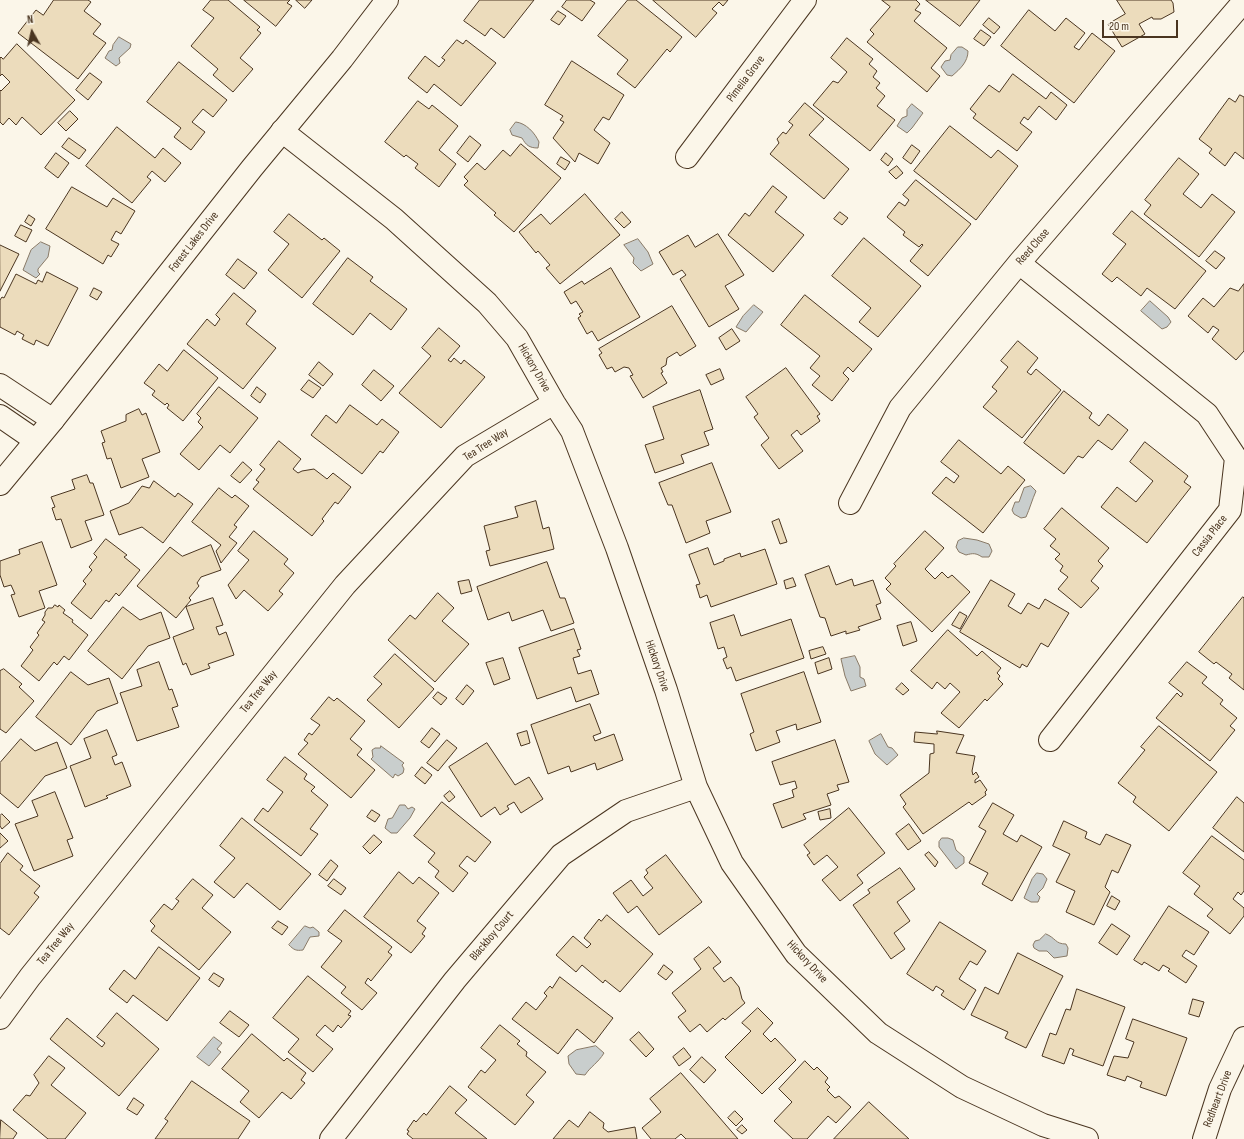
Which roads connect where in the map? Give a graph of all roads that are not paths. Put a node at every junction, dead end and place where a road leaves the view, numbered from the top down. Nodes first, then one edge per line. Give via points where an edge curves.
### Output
1 (387, 0) edge
2 (805, 0) edge
3 (1240, 6) edge
4 (282, 131) junction
5 (687, 157) dead end
6 (1019, 263) junction
7 (0, 385) edge
8 (554, 403) junction
9 (0, 416) edge
10 (52, 420) junction
11 (35, 440) junction
12 (0, 484) edge
13 (850, 503) dead end
14 (1050, 740) dead end
15 (696, 787) junction
16 (0, 1018) edge
17 (1244, 1038) edge
18 (1041, 1132) edge
19 (331, 1139) edge
20 (1087, 1139) edge
21 (1204, 1139) edge

1 - 4 street, Forest Lakes Drive
2 - 5 street, Pimelia Grove
3 - 6 street, Reed Close
4 - 8 street, Hickory Drive via 394,219 488,303 516,338
4 - 10 street, Forest Lakes Drive
6 - 13 street, Reed Close via 900,408
6 - 14 street, Cassia Place via 1207,414 1236,458 1230,510
7 - 10 street
8 - 15 street, Hickory Drive via 572,431 617,548
8 - 16 street, Tea Tree Way via 465,456 345,585
9 - 11 street
10 - 11 street, Forest Lakes Drive
11 - 12 street, Forest Lakes Drive
15 - 18 street, Hickory Drive via 732,863 796,954 878,1033 962,1087
15 - 19 street, Blackboy Court via 626,811 561,855 455,980
17 - 21 street, Redheart Drive via 1220,1089
18 - 20 street, Hickory Drive

